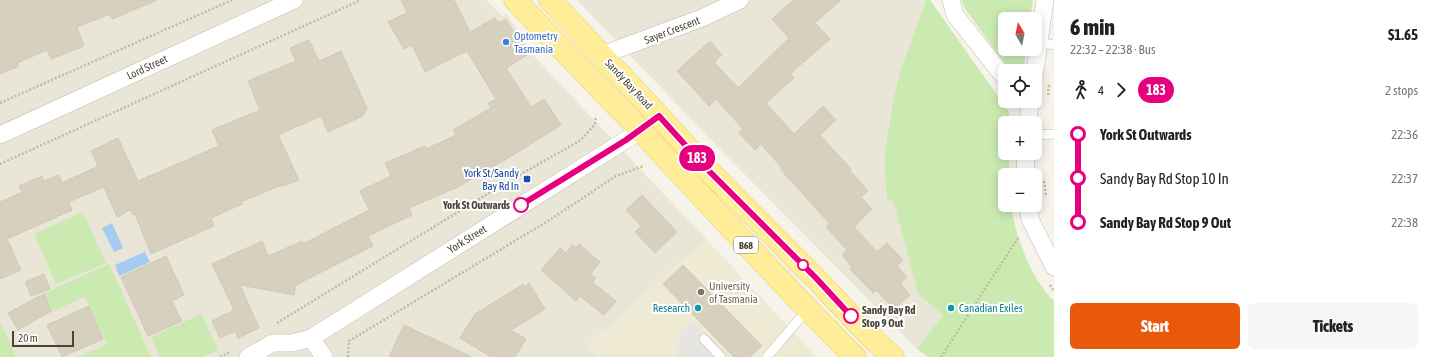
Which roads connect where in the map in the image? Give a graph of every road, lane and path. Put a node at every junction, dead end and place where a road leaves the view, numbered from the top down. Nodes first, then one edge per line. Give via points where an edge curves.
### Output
1 (232, 0) edge
2 (294, 0) edge
3 (361, 0) edge
4 (515, 0) edge
5 (550, 0) edge
6 (740, 0) edge
7 (951, 0) edge
8 (1046, 0) edge
9 (1047, 43) edge
10 (602, 56) junction
11 (1038, 64) edge
12 (998, 69) edge
13 (0, 103) edge
14 (597, 109) dead end
15 (659, 116) junction
16 (640, 130) junction
17 (1054, 134) edge
18 (0, 135) edge
19 (1042, 135) edge
20 (0, 164) edge
21 (650, 164) dead end
22 (1043, 174) dead end
23 (1047, 203) dead end
24 (1029, 212) edge
25 (1054, 267) edge
26 (808, 309) junction
27 (274, 325) dead end
28 (311, 338) junction
29 (704, 339) dead end
30 (289, 350) edge
31 (241, 353) edge
32 (220, 357) edge
33 (324, 357) edge
34 (348, 357) edge
35 (721, 357) edge
36 (766, 357) edge
37 (855, 357) edge
38 (893, 357) edge
39 (940, 357) edge

1 - 13 path
2 - 18 street, Lord Street
3 - 20 path
4 - 16 main road, B68
5 - 10 main road, Sandy Bay Road / B68
6 - 10 street, Sayer Crescent via 702,18
7 - 12 street via 956,15
8 - 9 street
9 - 11 street
10 - 15 main road, Sandy Bay Road / B68
14 - 27 path via 595,124 581,140 507,182
15 - 16 main road
15 - 38 main road, Sandy Bay Road / B68 via 706,168
16 - 26 main road, B68
16 - 28 street, York Street
17 - 19 lane
21 - 34 path via 616,176 548,221 349,342
22 - 23 path
24 - 25 street
24 - 39 path
26 - 36 lane
26 - 37 main road, B68
28 - 30 street, York Street
28 - 33 street
29 - 35 lane
30 - 31 street, York Street via 273,343
31 - 32 path

